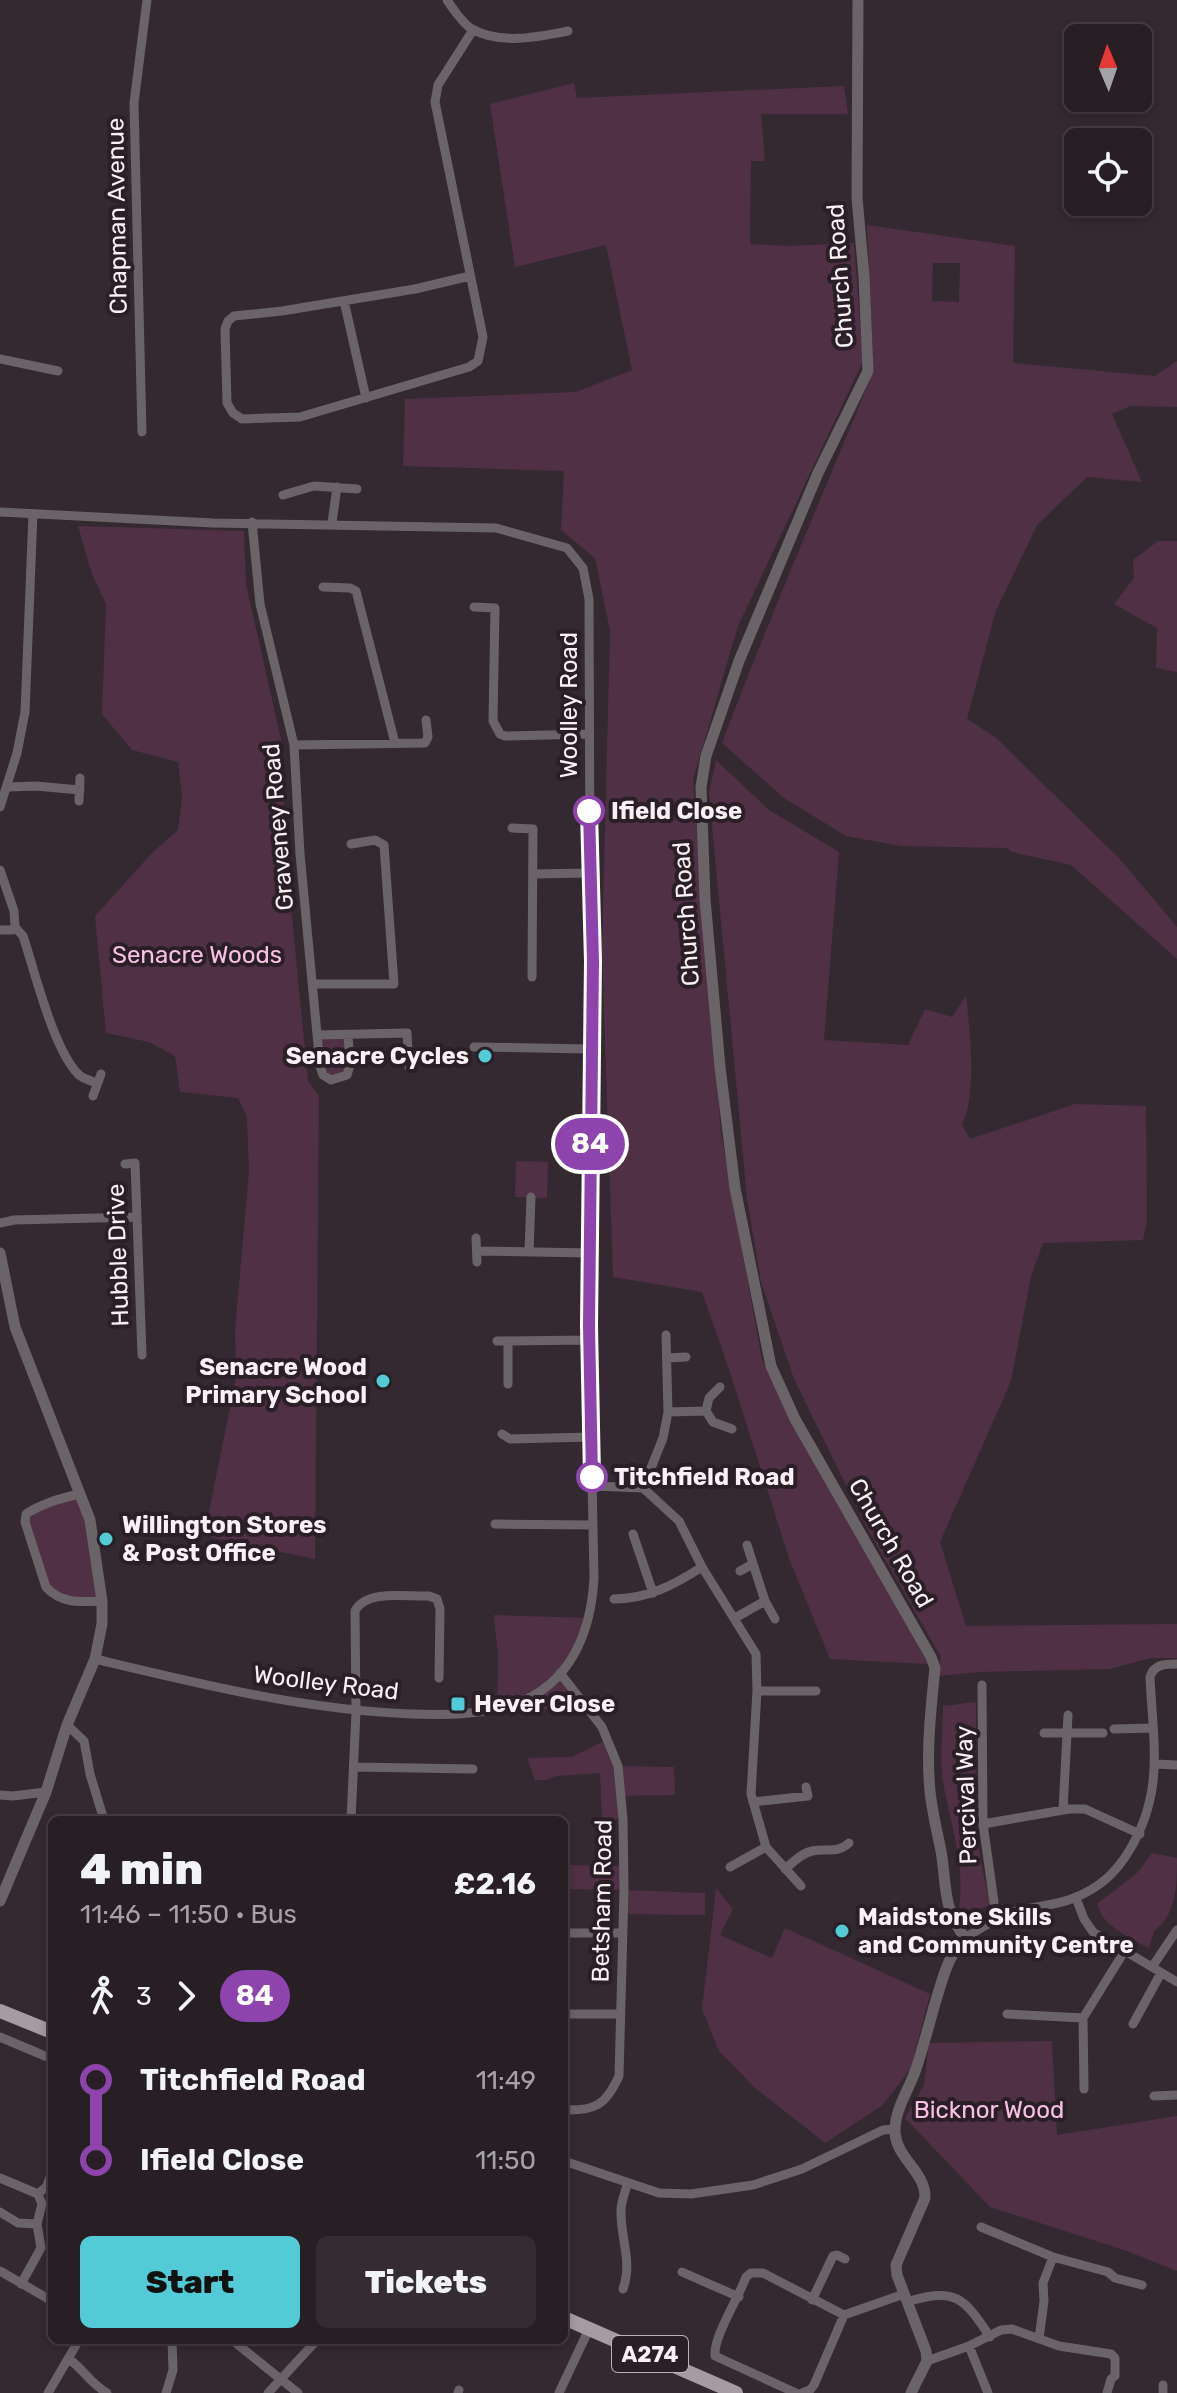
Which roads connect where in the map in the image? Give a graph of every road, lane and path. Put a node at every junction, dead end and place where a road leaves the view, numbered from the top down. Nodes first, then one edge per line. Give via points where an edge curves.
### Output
1 (147, 0) edge
2 (447, 0) edge
3 (858, 0) edge
4 (473, 30) junction
5 (568, 31) dead end
6 (470, 276) junction
7 (344, 301) junction
8 (0, 359) edge
9 (58, 371) dead end
10 (366, 398) junction
11 (142, 432) dead end
12 (337, 487) junction
13 (357, 489) dead end
14 (283, 495) dead end
15 (0, 512) edge
16 (33, 514) junction
17 (252, 522) junction
18 (332, 523) junction
19 (323, 587) dead end
20 (474, 607) dead end
21 (426, 720) dead end
22 (588, 734) junction
23 (395, 743) junction
24 (294, 745) junction
25 (80, 778) dead end
26 (8, 787) junction
27 (0, 807) edge
28 (512, 828) dead end
29 (351, 844) dead end
30 (0, 870) edge
31 (590, 873) junction
32 (533, 874) junction
33 (15, 927) junction
34 (0, 930) edge
35 (532, 977) dead end
36 (313, 984) junction
37 (317, 1035) junction
38 (348, 1035) junction
39 (474, 1047) dead end
40 (591, 1049) junction
41 (409, 1067) dead end
42 (93, 1096) dead end
43 (125, 1164) dead end
44 (531, 1197) dead end
45 (137, 1217) junction
46 (0, 1223) edge
47 (476, 1238) dead end
48 (529, 1252) junction
49 (0, 1253) edge
50 (589, 1253) junction
51 (666, 1335) dead end
52 (589, 1340) junction
53 (497, 1341) dead end
54 (508, 1341) junction
55 (142, 1355) dead end
56 (686, 1357) dead end
57 (667, 1358) junction
58 (508, 1384) dead end
59 (720, 1387) dead end
60 (706, 1411) junction
61 (668, 1412) junction
62 (732, 1429) dead end
63 (502, 1434) dead end
64 (591, 1437) junction
65 (593, 1486) junction
66 (643, 1488) junction
67 (80, 1494) junction
68 (495, 1524) dead end
69 (592, 1525) junction
70 (633, 1534) dead end
71 (747, 1545) dead end
72 (753, 1564) junction
73 (702, 1567) junction
74 (740, 1571) dead end
75 (653, 1593) junction
76 (614, 1599) dead end
77 (102, 1601) junction
78 (765, 1601) junction
79 (735, 1618) junction
80 (775, 1619) dead end
81 (95, 1659) junction
82 (1177, 1664) edge
83 (560, 1673) junction
84 (439, 1678) dead end
85 (982, 1685) dead end
86 (757, 1691) junction
87 (816, 1691) dead end
88 (356, 1712) junction
89 (1068, 1715) dead end
90 (67, 1725) junction
91 (1152, 1728) junction
92 (1114, 1729) dead end
93 (1044, 1733) dead end
94 (1103, 1733) dead end
95 (1067, 1735) junction
96 (1155, 1764) junction
97 (1177, 1765) edge
98 (354, 1767) junction
99 (473, 1769) dead end
100 (806, 1787) dead end
101 (46, 1792) junction
102 (0, 1795) edge
103 (753, 1802) junction
104 (1063, 1810) junction
105 (103, 1816) edge
106 (351, 1816) edge
107 (983, 1824) junction
108 (1140, 1834) junction
109 (849, 1843) dead end
110 (766, 1847) junction
111 (730, 1867) dead end
112 (785, 1869) junction
113 (801, 1886) dead end
114 (1076, 1898) junction
115 (0, 1901) edge
116 (994, 1902) dead end
117 (1177, 1930) edge
118 (568, 1933) edge
119 (623, 1933) junction
120 (965, 1938) junction
121 (1124, 1952) junction
122 (1156, 1970) junction
123 (1177, 1982) edge
124 (0, 2011) edge
125 (568, 2014) edge
126 (620, 2014) junction
127 (1007, 2014) dead end
128 (1083, 2018) junction
129 (1133, 2024) dead end
130 (48, 2030) edge
131 (0, 2037) edge
132 (48, 2057) edge
133 (1084, 2089) dead end
134 (1177, 2095) edge
135 (1154, 2096) dead end
136 (568, 2110) edge
137 (895, 2129) junction
138 (568, 2163) edge
139 (0, 2178) edge
140 (627, 2185) junction
141 (44, 2201) edge
142 (0, 2212) edge
143 (37, 2224) junction
144 (981, 2227) dead end
145 (1053, 2257) junction
146 (845, 2259) dead end
147 (0, 2271) edge
148 (682, 2272) dead end
149 (21, 2284) junction
150 (1142, 2285) dead end
151 (623, 2289) dead end
152 (739, 2297) junction
153 (906, 2298) junction
154 (48, 2299) edge
155 (812, 2300) junction
156 (844, 2315) junction
157 (568, 2320) edge
158 (589, 2329) junction
159 (990, 2337) junction
160 (1039, 2339) junction
161 (77, 2344) edge
162 (172, 2344) edge
163 (241, 2344) edge
164 (313, 2344) edge
165 (969, 2346) junction
166 (69, 2359) junction
167 (927, 2361) junction
168 (282, 2379) junction
169 (732, 2392) edge
170 (48, 2393) edge
171 (107, 2393) edge
172 (166, 2393) edge
173 (268, 2393) edge
174 (298, 2393) edge
175 (559, 2393) edge
176 (799, 2393) edge
177 (911, 2393) edge
178 (988, 2393) edge
179 (1107, 2393) edge

1 - 11 street, Chapman Avenue via 134,103
2 - 4 street
3 - 120 street, Church Road via 857,198 868,371 818,473 739,661 706,756 701,787 705,899 735,1188 771,1366 795,1419 935,1668 929,1788 945,1898
4 - 5 street via 499,37
4 - 6 street via 438,85 435,102
6 - 7 street
6 - 10 street via 483,337 478,361
7 - 10 street
7 - 10 street via 243,313 228,321 227,403 242,419 254,420 300,417
8 - 9 street
12 - 13 street
12 - 14 street via 314,486
12 - 18 street
15 - 16 street, Woolley Road
16 - 17 street, Woolley Road
16 - 26 street via 25,712
17 - 18 street, Woolley Road
17 - 24 street, Graveney Road via 260,604
18 - 22 street, Woolley Road via 496,528 567,548 583,568 588,589
19 - 23 street via 356,591
20 - 22 street via 495,608 493,721 500,734
21 - 23 street via 425,743
22 - 31 street, Woolley Road
23 - 24 street
24 - 36 street, Graveney Road
25 - 26 street via 80,796 36,786
26 - 27 street
28 - 32 street via 533,829
29 - 36 street via 375,840 384,845 394,984
30 - 33 street
31 - 32 street
31 - 40 street, Woolley Road
32 - 35 street
33 - 34 street
33 - 42 street via 23,936 70,1063 81,1077 98,1078
36 - 37 street, Graveney Road
37 - 38 street
37 - 38 street, Graveney Road via 320,1066 331,1080 347,1075
38 - 41 street via 407,1033
39 - 40 street
40 - 50 street, Woolley Road
43 - 45 street, Hubble Drive via 135,1163
44 - 48 street
45 - 46 street
45 - 55 street, Hubble Drive
47 - 48 street via 477,1257
48 - 50 street
49 - 67 street via 15,1327
50 - 52 street, Woolley Road
51 - 57 street
52 - 54 street
52 - 64 street, Woolley Road
53 - 54 street
54 - 58 street
56 - 57 street
57 - 61 street
59 - 60 street
60 - 61 street
60 - 62 street via 713,1422
61 - 66 street
63 - 64 street via 510,1439
64 - 65 street, Woolley Road
65 - 66 street
65 - 69 street, Woolley Road
66 - 73 street via 679,1521
67 - 77 street via 94,1536
67 - 77 street via 33,1510 25,1522 53,1595 72,1602
68 - 69 street
69 - 83 street, Woolley Road via 591,1607 578,1651
70 - 75 street
71 - 72 street
72 - 74 street
72 - 78 street
73 - 75 street
73 - 79 street
75 - 76 street
77 - 81 street
78 - 79 street
78 - 80 street
79 - 86 street via 756,1654
81 - 88 street, Woolley Road via 246,1694
81 - 90 street
82 - 91 street via 1155,1668 1150,1677
83 - 88 street, Woolley Road via 534,1695 497,1708 440,1715
83 - 119 street, Betsham Road via 602,1727 618,1766
84 - 88 street via 437,1599 368,1598 355,1611
85 - 107 street, Percival Way
86 - 87 street
86 - 103 street
88 - 98 street
89 - 95 street
90 - 101 street
90 - 105 street via 84,1741
91 - 92 street
91 - 96 street
93 - 95 street
94 - 95 street
95 - 104 street
96 - 97 street
96 - 108 street via 1151,1806
98 - 99 street
98 - 106 street
100 - 103 street via 808,1796
101 - 102 street
101 - 115 street
103 - 110 street
104 - 107 street
104 - 108 street via 1085,1809
107 - 116 street, Percival Way
108 - 114 street via 1118,1869
109 - 112 street via 841,1851 811,1851
110 - 111 street
110 - 112 street
112 - 113 street
114 - 120 street via 998,1917
114 - 121 street via 1093,1932
117 - 122 street
118 - 119 street
119 - 126 street, Betsham Road
120 - 137 street via 946,1967
121 - 122 street
121 - 128 street
122 - 123 street
122 - 129 street
124 - 130 main road
125 - 126 street
126 - 136 street, Betsham Road via 619,2076 611,2094 595,2108
127 - 128 street
128 - 133 street
131 - 132 street
134 - 135 street
137 - 140 street via 753,2185 691,2194
137 - 153 street via 898,2145 925,2190 896,2265
138 - 140 street
139 - 141 street
140 - 151 street via 621,2211 628,2253
141 - 143 street
142 - 143 street via 18,2223
143 - 149 street via 41,2248
144 - 145 street
145 - 150 street
145 - 160 street via 1043,2283
146 - 155 street via 833,2256
147 - 149 street
148 - 152 street
149 - 154 street
152 - 155 street via 746,2277 757,2271
152 - 176 street via 715,2356
153 - 156 street
153 - 159 street via 951,2296 972,2310
153 - 167 street
155 - 156 street
156 - 176 street via 814,2385
157 - 158 main road, A274
158 - 169 main road, A274
158 - 175 street
159 - 160 street via 1012,2329
159 - 165 street
160 - 179 street via 1111,2354 1115,2376
161 - 166 street
162 - 172 street via 173,2370
163 - 168 street
164 - 168 street
165 - 167 street
165 - 178 street
166 - 170 street
166 - 171 street
167 - 177 street
168 - 173 street
168 - 174 street

